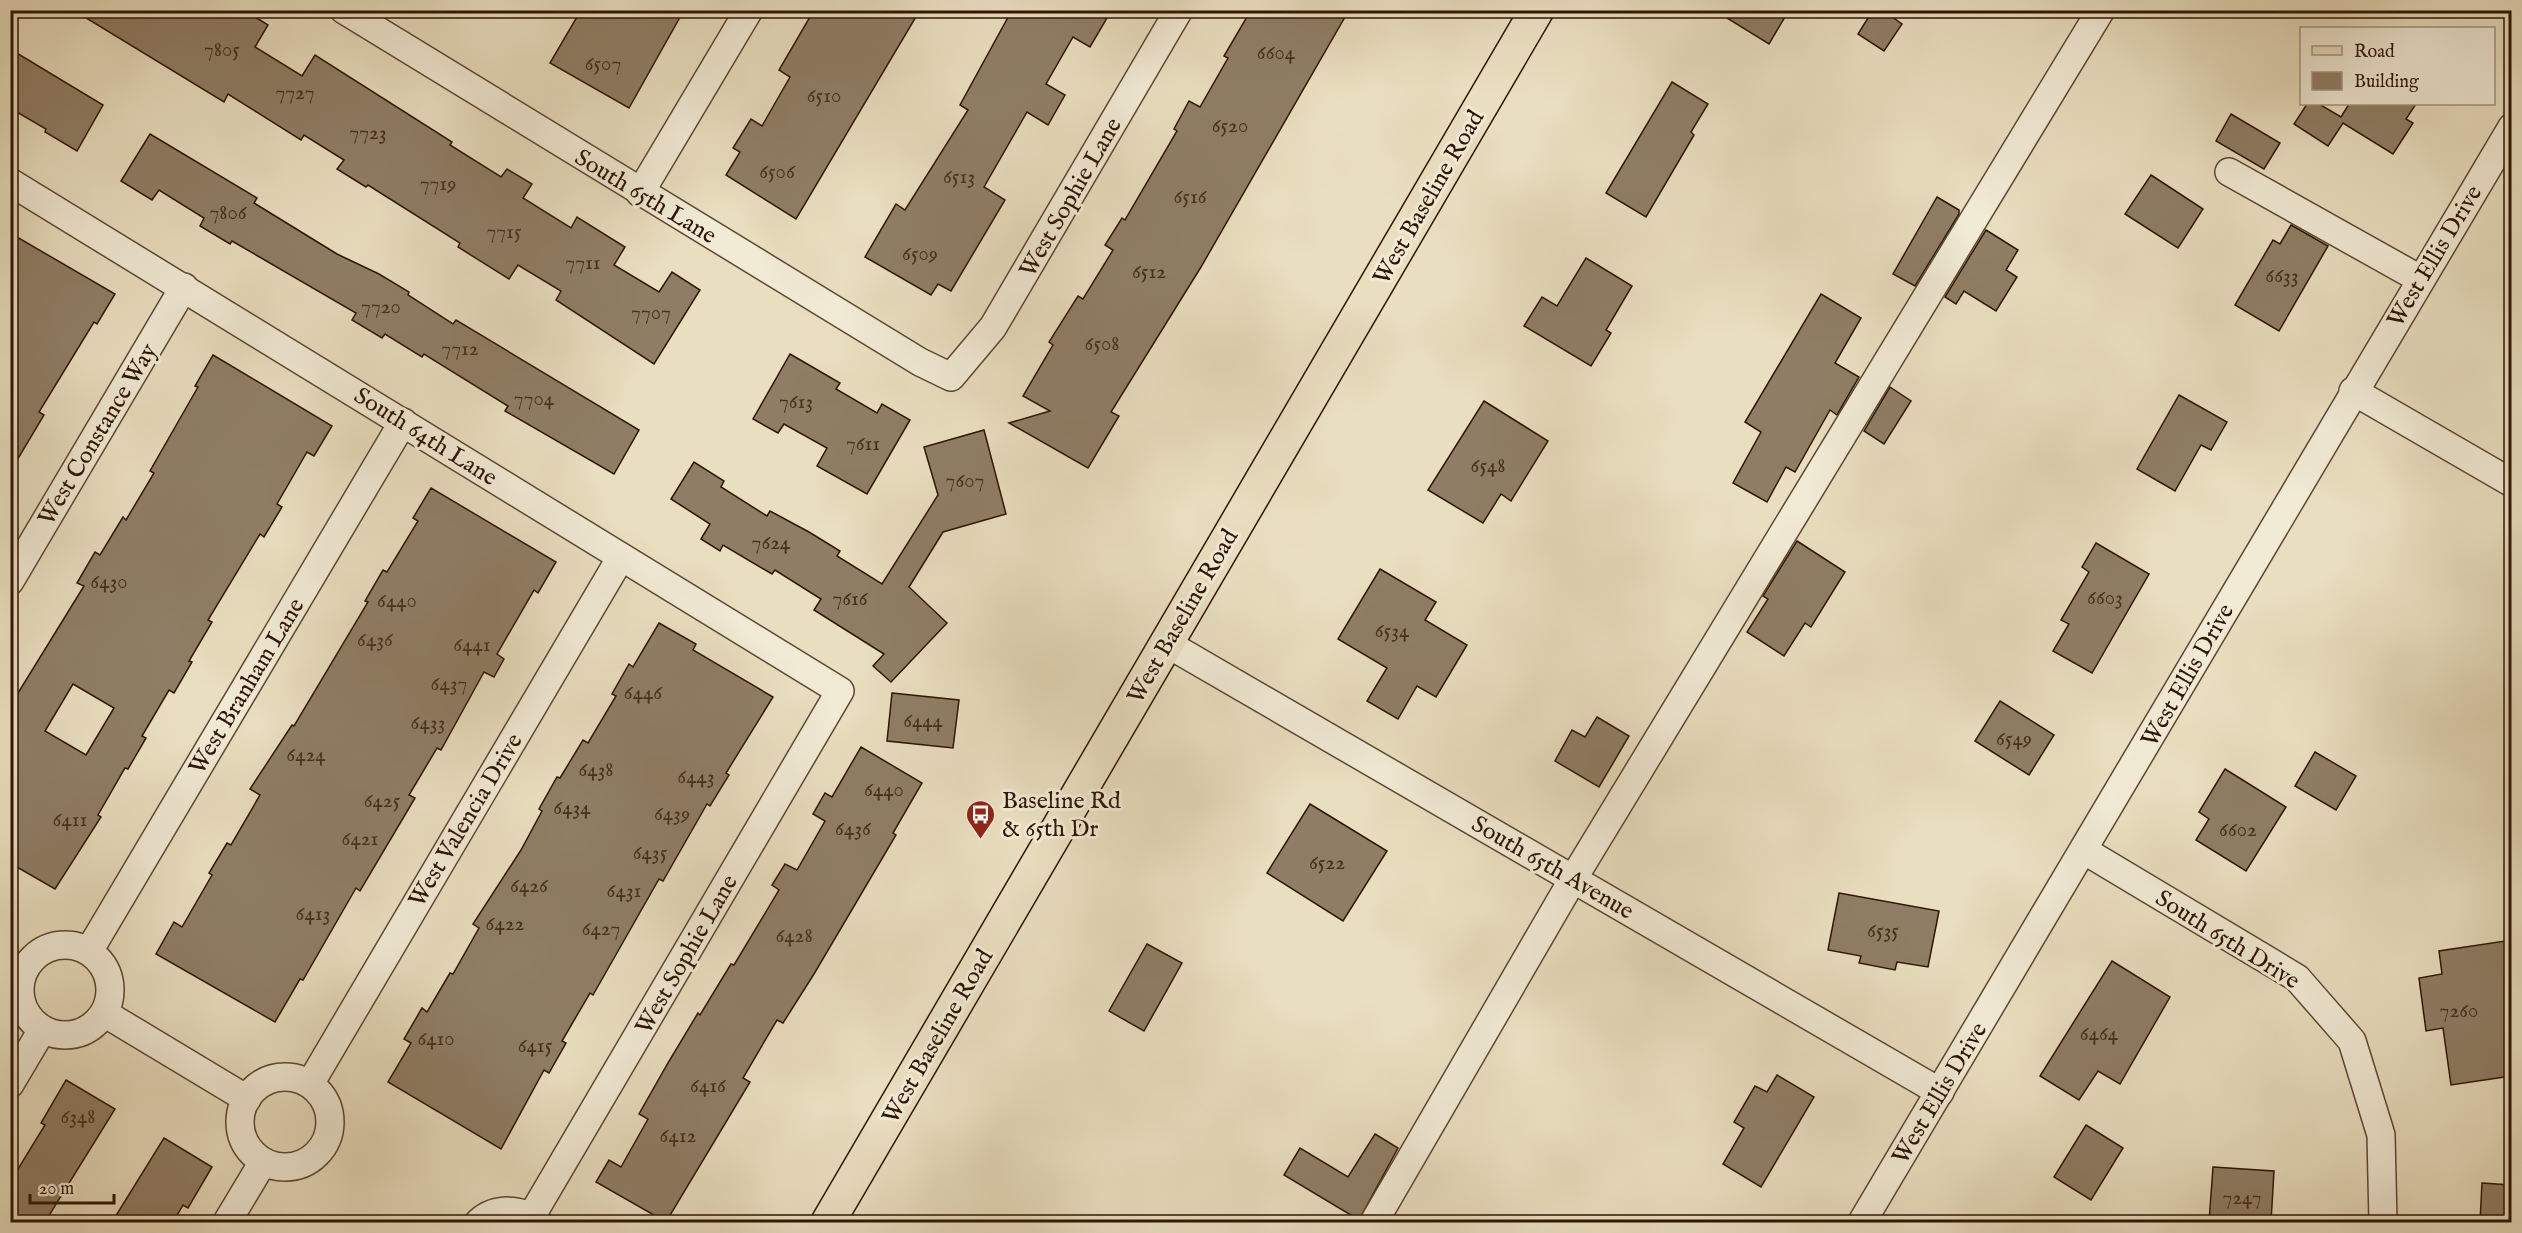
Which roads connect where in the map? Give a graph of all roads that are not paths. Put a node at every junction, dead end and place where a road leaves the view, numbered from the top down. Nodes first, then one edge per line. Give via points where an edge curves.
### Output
1 (344, 10) edge
2 (749, 10) edge
3 (1179, 10) edge
4 (1538, 10) edge
5 (2101, 10) edge
6 (2511, 127) edge
7 (2229, 172) dead end
8 (10, 182) edge
9 (640, 193) junction
10 (2420, 279) junction
11 (184, 287) junction
12 (951, 377) joint
13 (2353, 391) junction
14 (403, 422) junction
15 (2511, 483) edge
16 (621, 557) junction
17 (10, 581) edge
18 (1166, 643) junction
19 (840, 691) joint
20 (2085, 851) junction
21 (1573, 879) junction
22 (89, 951) junction
23 (18, 964) edge
24 (104, 1013) junction
25 (42, 1029) junction
26 (10, 1084) edge
27 (310, 1084) junction
28 (1940, 1092) junction
29 (246, 1100) junction
30 (263, 1162) junction
31 (534, 1220) edge
32 (227, 1222) edge
33 (479, 1222) edge
34 (828, 1222) edge
35 (1374, 1222) edge
36 (1862, 1222) edge
37 (2383, 1222) edge

1 - 9 street, South 65th Lane
2 - 9 street
3 - 12 street, West Sophie Lane via 993,327
4 - 18 main road, West Baseline Road
5 - 21 street
6 - 10 street, West Ellis Drive
7 - 10 street
8 - 11 street, South 64th Lane
9 - 12 street, South 65th Lane
10 - 13 street, West Ellis Drive
11 - 14 street, South 64th Lane
11 - 17 street, West Constance Way
13 - 15 street
13 - 20 street, West Ellis Drive
14 - 16 street, South 64th Lane
14 - 22 street, West Branham Lane
16 - 19 street, South 64th Lane
16 - 27 street, West Valencia Drive
18 - 21 street, South 65th Avenue
18 - 34 main road, West Baseline Road
19 - 31 street, West Sophie Lane
20 - 28 street, West Ellis Drive
20 - 37 street, South 65th Drive via 2297,978 2352,1041 2381,1135
21 - 28 street, South 65th Avenue
21 - 35 street
22 - 23 street via 59,945
22 - 24 street via 100,960 111,986
23 - 25 street via 24,1009
24 - 25 street via 83,1032 69,1036
24 - 29 street
25 - 26 street
27 - 29 street via 282,1077 255,1088
27 - 30 street via 329,1108 328,1139 308,1162 277,1167
28 - 36 street, West Ellis Drive
29 - 30 street via 240,1127 251,1153
30 - 32 street
31 - 33 street, West Sophie Lane via 507,1211

